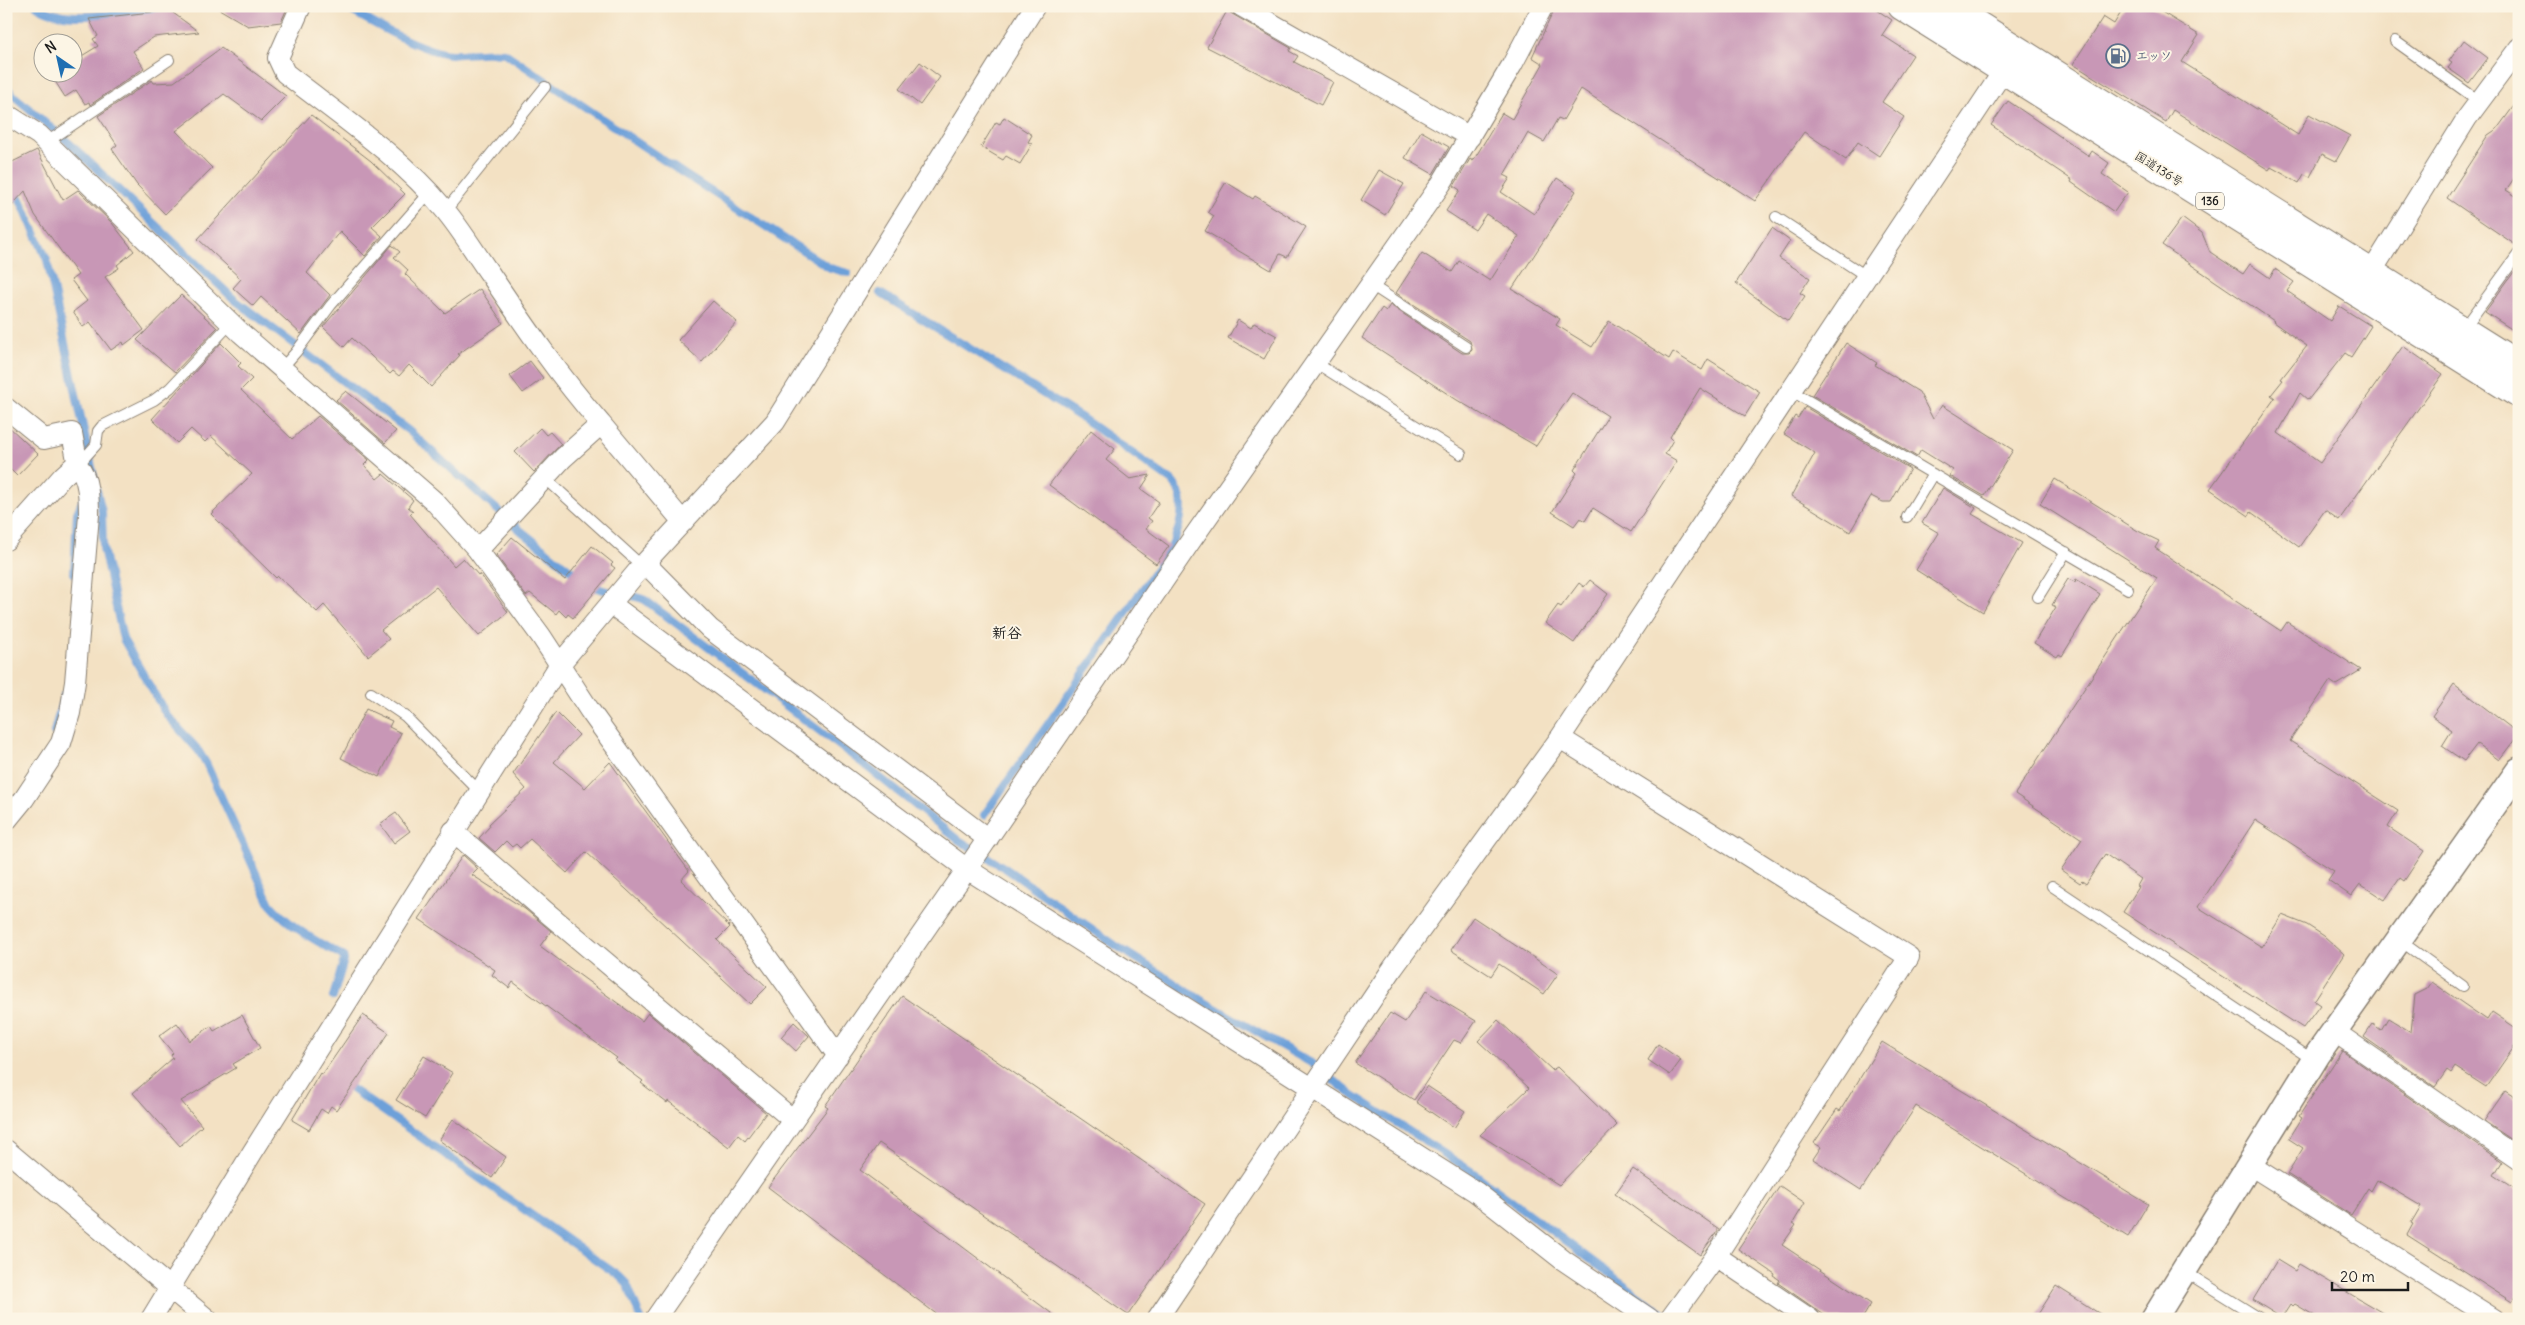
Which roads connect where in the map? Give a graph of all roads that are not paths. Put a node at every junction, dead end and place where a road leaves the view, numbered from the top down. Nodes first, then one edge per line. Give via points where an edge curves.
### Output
1 (301, 6) edge
2 (1035, 6) edge
3 (1241, 6) edge
4 (1543, 6) edge
5 (1902, 6) edge
6 (1947, 6) edge
7 (2395, 41) dead end
8 (2519, 48) edge
9 (169, 60) dead end
10 (2004, 70) junction
11 (545, 87) dead end
12 (2479, 101) junction
13 (6, 114) edge
14 (1470, 137) junction
15 (47, 142) junction
16 (430, 192) junction
17 (446, 210) junction
18 (1776, 217) dead end
19 (2519, 252) edge
20 (1866, 276) junction
21 (2364, 284) junction
22 (1371, 285) junction
23 (231, 323) junction
24 (2462, 331) junction
25 (1466, 347) dead end
26 (1316, 364) junction
27 (2519, 366) edge
28 (282, 368) junction
29 (1790, 390) junction
30 (2519, 394) edge
31 (6, 408) edge
32 (601, 424) junction
33 (1461, 454) dead end
34 (78, 466) junction
35 (1933, 474) junction
36 (545, 478) junction
37 (1908, 517) dead end
38 (683, 522) junction
39 (6, 540) edge
40 (478, 550) junction
41 (2066, 552) junction
42 (640, 569) junction
43 (2128, 588) dead end
44 (2038, 597) dead end
45 (611, 603) junction
46 (560, 664) junction
47 (371, 693) dead end
48 (1560, 738) junction
49 (2519, 770) edge
50 (479, 791) junction
51 (6, 821) edge
52 (454, 831) junction
53 (988, 839) junction
54 (967, 869) junction
55 (2052, 886) dead end
56 (2399, 940) junction
57 (2462, 986) dead end
58 (2334, 1032) junction
59 (838, 1056) junction
60 (2315, 1061) junction
61 (1312, 1088) junction
62 (793, 1120) junction
63 (6, 1150) edge
64 (2519, 1159) edge
65 (2250, 1165) junction
66 (1716, 1256) junction
67 (2184, 1271) junction
68 (170, 1287) junction
69 (151, 1319) edge
70 (207, 1319) edge
71 (655, 1319) edge
72 (1157, 1319) edge
73 (1650, 1319) edge
74 (1670, 1319) edge
75 (1810, 1319) edge
76 (2154, 1319) edge
77 (2261, 1319) edge
78 (2494, 1319) edge

1 - 16 street via 278,58 285,74 391,156
2 - 38 street via 775,422
3 - 14 street
4 - 14 street
5 - 10 highway, 国道136号 / 136
6 - 21 highway, 国道136号 / 136
7 - 12 lane
8 - 12 street
9 - 15 lane
10 - 20 street
10 - 21 highway, 国道136号 / 136
11 - 17 lane
12 - 21 street
13 - 15 street
14 - 22 street
15 - 23 street
16 - 17 street
16 - 28 lane via 331,305
17 - 32 street via 540,346
18 - 20 lane
19 - 24 lane
20 - 29 street
21 - 24 highway, 国道136号 / 136
21 - 30 highway, 国道136号 / 136
22 - 25 lane
22 - 26 street
23 - 28 street
23 - 34 lane via 170,388 154,400 102,426 96,445
24 - 27 highway, 国道136号 / 136
26 - 33 lane
26 - 53 street
28 - 40 street via 434,502
29 - 35 lane
29 - 48 street
31 - 34 street via 44,439 72,433
32 - 36 street
32 - 38 street
34 - 39 street via 64,476
34 - 51 street via 89,496 89,515 70,713 60,743
35 - 37 lane
35 - 41 lane
36 - 40 street
36 - 42 lane
38 - 42 street
40 - 46 street
41 - 43 lane
41 - 44 lane
42 - 45 street
42 - 53 street via 710,629
45 - 46 street
45 - 54 street
46 - 50 street
46 - 59 street
47 - 50 lane via 405,716
48 - 61 street via 1393,968
48 - 66 street via 1909,957
49 - 56 street
50 - 52 street
52 - 62 street
52 - 68 street
53 - 54 street
54 - 59 street
54 - 61 street
55 - 60 lane
56 - 57 lane
56 - 58 street
58 - 60 street
58 - 64 street
59 - 62 street
60 - 65 street
61 - 72 street
61 - 73 street via 1476,1192 1563,1260
62 - 71 street
63 - 68 street
65 - 67 street
65 - 78 street
66 - 74 street
66 - 75 street
67 - 76 street
67 - 77 lane
68 - 69 street
68 - 70 street

